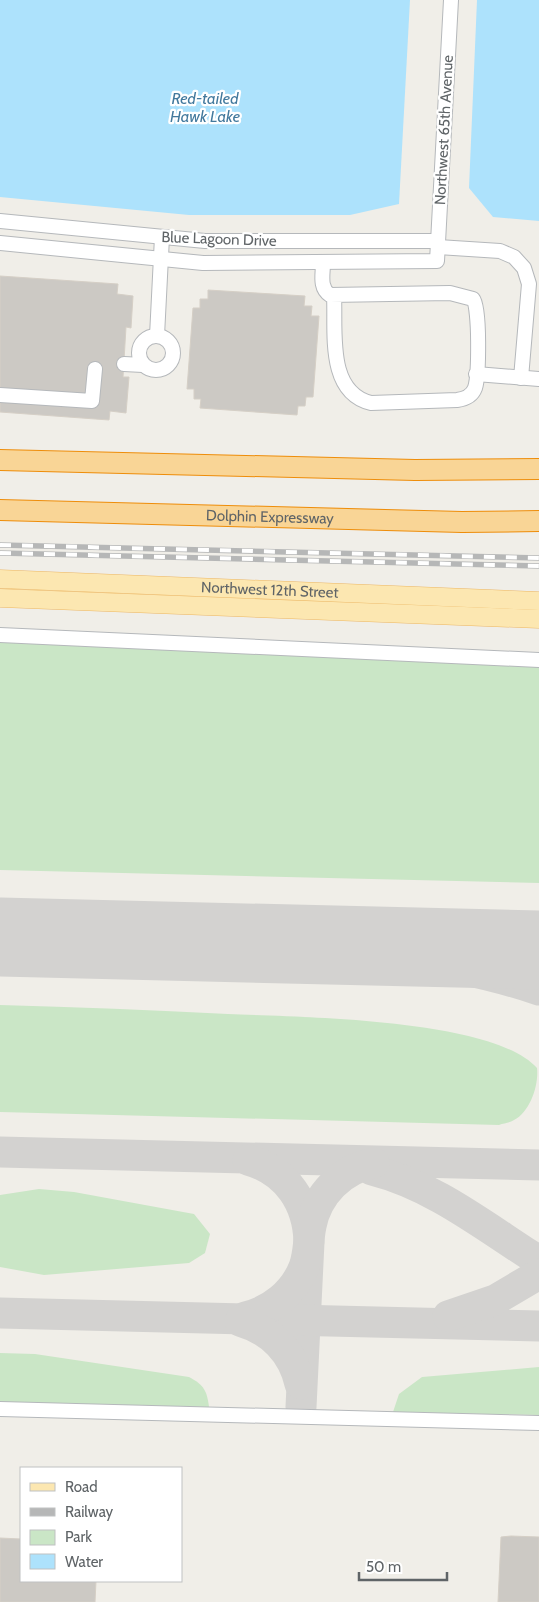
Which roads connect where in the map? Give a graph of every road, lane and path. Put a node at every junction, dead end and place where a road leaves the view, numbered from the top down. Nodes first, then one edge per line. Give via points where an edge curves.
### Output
1 (451, 0) edge
2 (0, 221) edge
3 (162, 237) junction
4 (0, 243) edge
5 (437, 250) junction
6 (161, 260) junction
7 (323, 263) junction
8 (334, 296) junction
9 (157, 336) junction
10 (124, 364) dead end
11 (143, 366) junction
12 (95, 368) dead end
13 (476, 374) junction
14 (521, 378) junction
15 (539, 379) edge
16 (0, 395) edge
17 (0, 460) edge
18 (539, 469) edge
19 (0, 510) edge
20 (539, 521) edge
21 (0, 579) edge
22 (0, 598) edge
23 (539, 601) edge
24 (539, 620) edge
25 (0, 636) edge
26 (539, 660) edge
27 (0, 1410) edge
28 (539, 1423) edge

1 - 5 street, Northwest 65th Avenue
2 - 3 street, Blue Lagoon Drive
3 - 5 street, Blue Lagoon Drive
3 - 6 street
4 - 6 street, Blue Lagoon Drive
5 - 7 street, Blue Lagoon Drive
5 - 14 street via 500,251 524,268 529,284
6 - 7 street, Blue Lagoon Drive via 230,264
6 - 9 street
7 - 8 street via 324,290
8 - 13 street via 444,293 469,296 478,308
8 - 13 street via 335,360 344,380 359,398 371,403 462,400 472,394
9 - 11 street via 147,338 140,346 138,356
9 - 11 street via 170,344 171,360 159,370
10 - 11 street
12 - 16 street via 92,401
13 - 14 street
14 - 15 street
17 - 18 highway via 415,470
19 - 20 highway, Dolphin Expressway via 462,522
21 - 23 main road, Northwest 12th Street
22 - 24 main road, Northwest 12th Street
25 - 26 street
27 - 28 street

